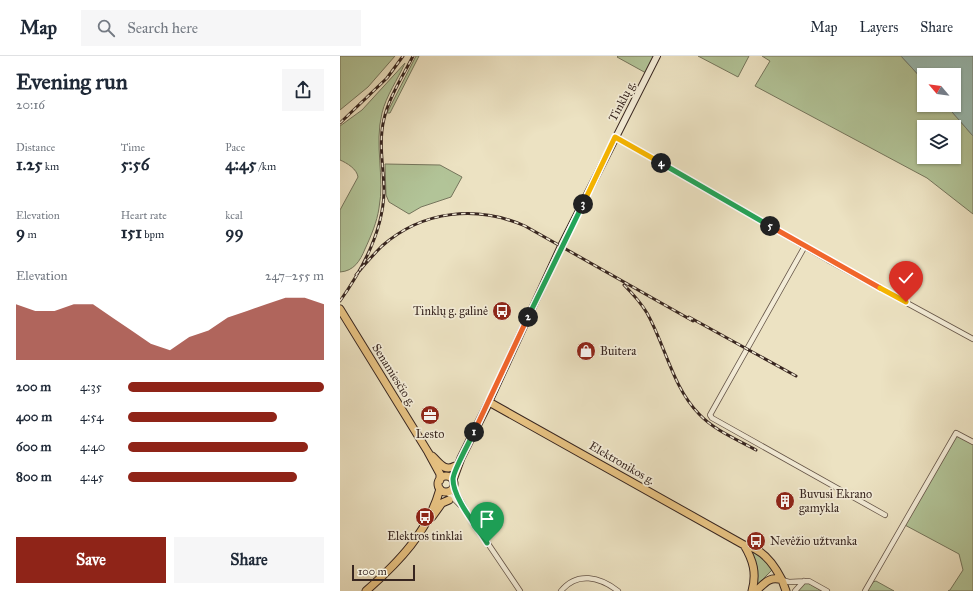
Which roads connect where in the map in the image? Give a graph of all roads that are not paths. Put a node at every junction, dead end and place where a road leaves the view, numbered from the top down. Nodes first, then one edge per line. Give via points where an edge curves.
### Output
1 (657, 56) edge
2 (615, 137) junction
3 (805, 246) junction
4 (340, 309) edge
5 (973, 339) edge
6 (489, 402) junction
7 (973, 442) edge
8 (430, 454) junction
9 (461, 458) junction
10 (455, 466) junction
11 (448, 480) junction
12 (444, 491) junction
13 (449, 500) joint
14 (466, 512) junction
15 (885, 515) dead end
16 (423, 528) junction
17 (744, 545) junction
18 (782, 580) junction
19 (806, 580) junction
20 (366, 591) edge
21 (520, 591) edge
22 (561, 591) edge
23 (618, 591) edge
24 (752, 591) edge
25 (756, 591) edge
26 (786, 591) edge
27 (795, 591) edge
28 (827, 591) edge
29 (865, 591) edge

1 - 2 main road, Tinklų g.
2 - 3 street
2 - 6 main road, Tinklų g.
3 - 5 street
3 - 15 street via 710,416
4 - 8 main road, Senamiesčio g.
6 - 9 main road, Tinklų g.
6 - 17 main road, Elektronikos g.
7 - 29 street via 956,433
8 - 10 main road, Senamiesčio g. via 447,469
8 - 11 main road, Senamiesčio g. via 440,474
9 - 10 main road, Tinklų g.
9 - 11 main road, Tinklų g.
10 - 11 main road, Tinklų g.
11 - 12 main road, Senamiesčio g.
11 - 12 main road
11 - 14 street, Senamiesčio g.
12 - 14 street, Senamiesčio g.
12 - 16 main road
13 - 14 street, Senamiesčio g.
13 - 16 main road via 439,506
14 - 21 street, Senamiesčio g.
16 - 20 main road via 403,557
17 - 18 main road, Elektronikos g. via 763,554 776,568
17 - 24 main road via 753,563
18 - 19 street
18 - 25 main road via 767,580
18 - 26 main road, Elektronikos g.
19 - 27 street
19 - 28 street
22 - 23 street via 573,580 586,577 601,580

